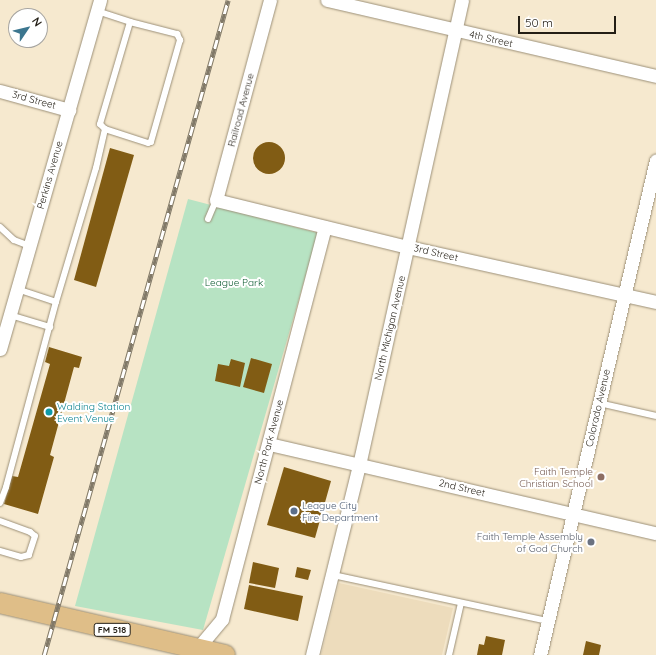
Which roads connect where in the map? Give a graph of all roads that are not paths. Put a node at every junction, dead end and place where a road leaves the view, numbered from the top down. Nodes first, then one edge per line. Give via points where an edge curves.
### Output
1 (270, 0) edge
2 (327, 0) edge
3 (462, 0) edge
4 (98, 6) edge
5 (130, 22) junction
6 (455, 31) junction
7 (656, 76) edge
8 (0, 91) edge
9 (69, 110) junction
10 (105, 129) junction
11 (656, 160) edge
12 (216, 200) junction
13 (208, 219) dead end
14 (0, 227) edge
15 (326, 227) junction
16 (30, 246) junction
17 (408, 247) junction
18 (17, 288) junction
19 (625, 295) junction
20 (56, 302) junction
21 (656, 302) edge
22 (10, 316) junction
23 (50, 327) junction
24 (0, 349) edge
25 (599, 404) junction
26 (656, 416) edge
27 (268, 444) junction
28 (359, 465) junction
29 (0, 503) edge
30 (573, 514) junction
31 (0, 521) edge
32 (656, 533) edge
33 (0, 551) edge
34 (333, 575) junction
35 (0, 603) edge
36 (461, 603) junction
37 (548, 621) junction
38 (197, 649) junction
39 (225, 655) edge
40 (312, 655) edge
41 (449, 655) edge
42 (540, 655) edge

1 - 12 street, Railroad Avenue
2 - 6 street, 4th Street
3 - 6 street, North Michigan Avenue
4 - 5 lane
4 - 9 street, Perkins Avenue
5 - 10 lane via 100,119 100,124
5 - 10 lane via 176,34 180,40 151,142
6 - 7 street, 4th Street
6 - 17 street, North Michigan Avenue
8 - 9 street, 3rd Street
9 - 16 street, Perkins Avenue
10 - 20 lane
11 - 19 street, Colorado Avenue
12 - 13 lane, Railroad Avenue
12 - 15 street, 3rd Street
14 - 16 lane via 14,240
15 - 17 street, 3rd Street
15 - 27 street, North Park Avenue
16 - 18 street, Perkins Avenue
17 - 19 street, 3rd Street
17 - 28 street, North Michigan Avenue
18 - 20 lane
18 - 22 street, Perkins Avenue
19 - 21 street, 3rd Street
19 - 25 street, Colorado Avenue
20 - 23 lane
22 - 23 lane
22 - 24 street, Perkins Avenue
23 - 29 lane
25 - 26 lane
25 - 30 street, Colorado Avenue
27 - 28 street, 2nd Street
27 - 38 street, North Park Avenue via 222,619
28 - 30 street, 2nd Street
28 - 34 street, North Michigan Avenue
30 - 32 street, 2nd Street
30 - 37 street, Colorado Avenue
31 - 33 lane via 35,536 29,555 21,558
34 - 36 lane
34 - 40 street, North Michigan Avenue
35 - 38 main road, FM 518
36 - 37 lane
36 - 41 lane
37 - 42 street, Colorado Avenue
38 - 39 main road, FM 518

